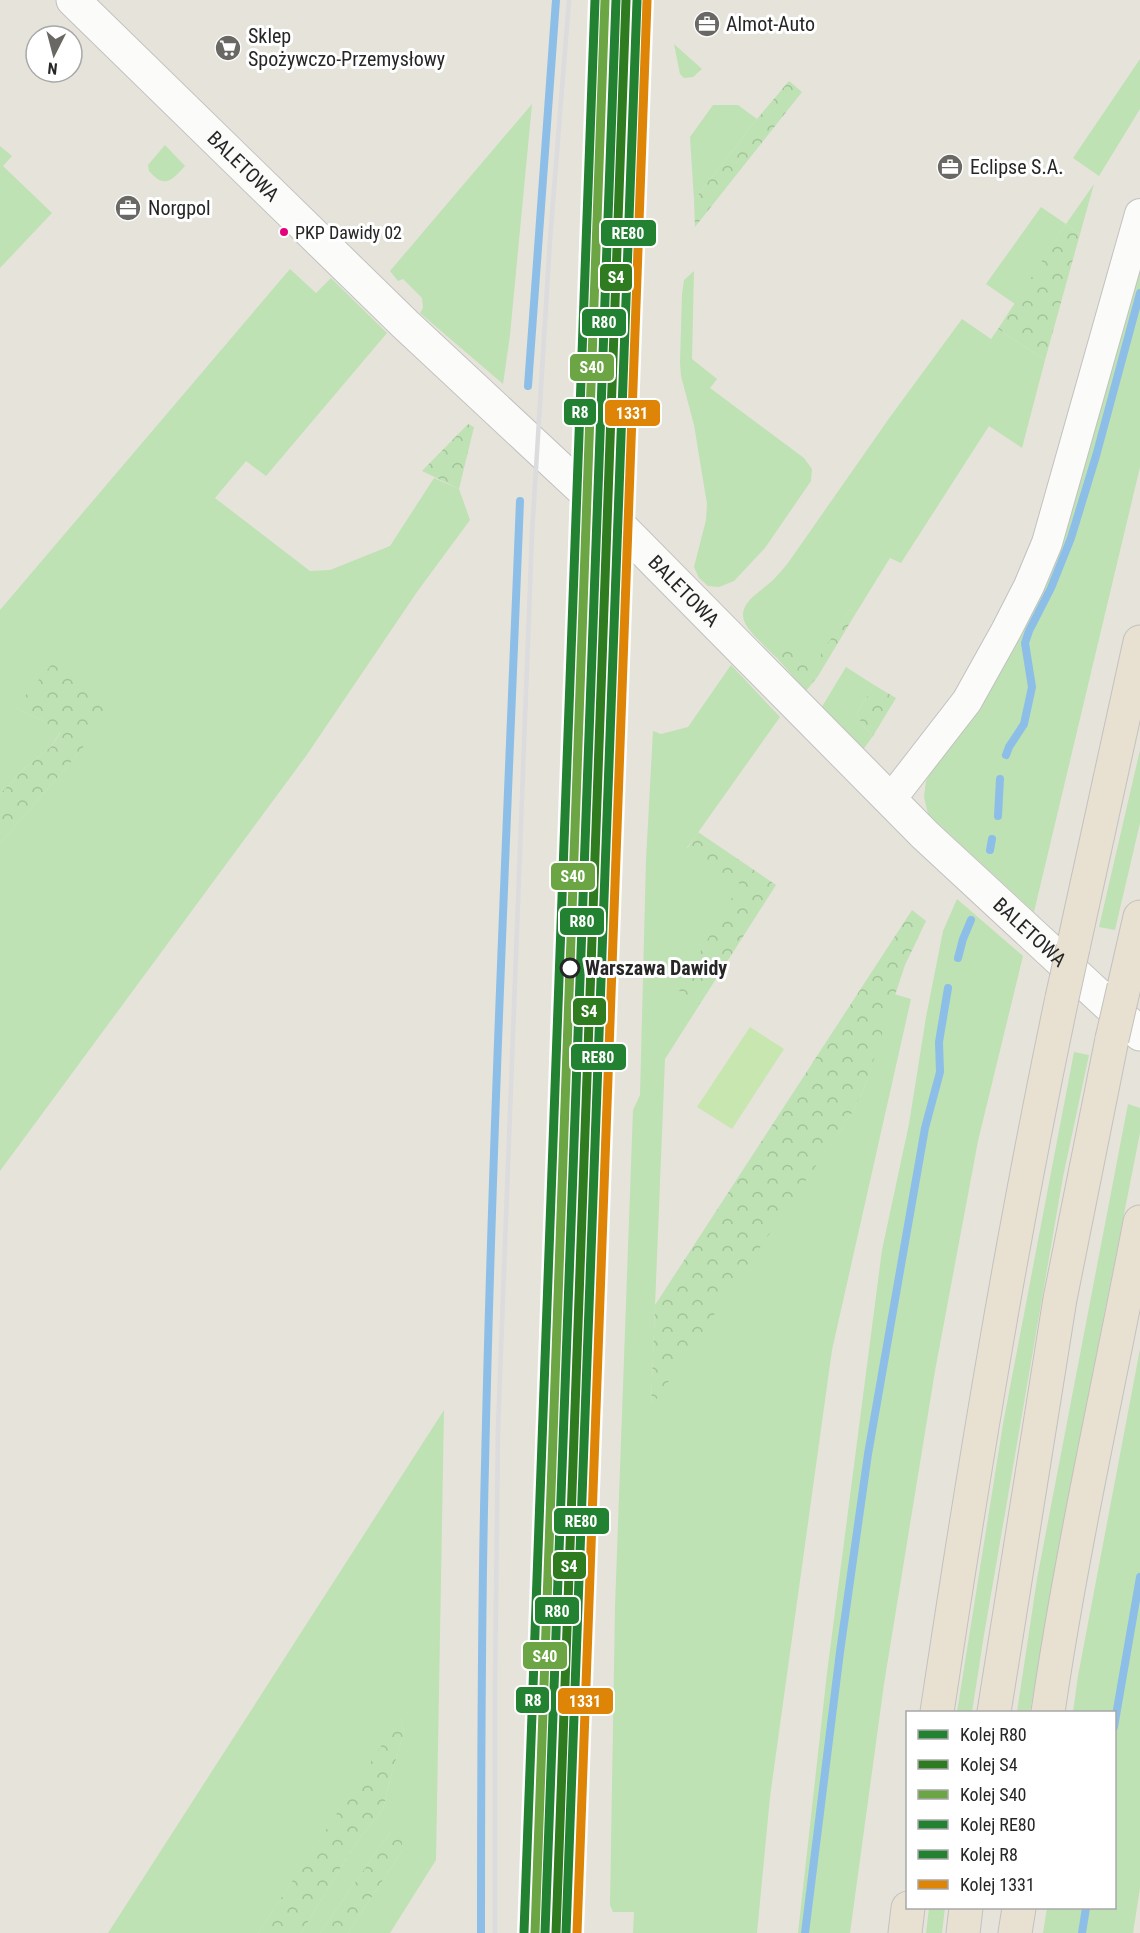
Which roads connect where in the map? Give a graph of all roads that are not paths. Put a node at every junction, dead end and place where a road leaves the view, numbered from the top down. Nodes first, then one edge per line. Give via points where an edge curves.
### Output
1 (73, 0) edge
2 (1140, 214) edge
3 (1140, 642) edge
4 (888, 798) junction
5 (1140, 917) edge
6 (1126, 1037) edge
7 (1140, 1222) edge
8 (936, 1711) edge
9 (994, 1711) edge
10 (1048, 1711) edge
11 (908, 1909) edge
12 (966, 1909) edge
13 (1019, 1909) edge
14 (905, 1933) edge
15 (963, 1933) edge
16 (1015, 1933) edge

1 - 4 street, BALETOWA via 405,324 590,496
2 - 4 street via 1047,543 1029,586 967,701
3 - 8 highway, bridge via 1043,1092
4 - 6 street, BALETOWA
5 - 6 highway, bridge via 1124,987
6 - 9 highway via 1060,1299
7 - 10 highway via 1070,1578
11 - 14 highway
12 - 15 highway
13 - 16 highway

